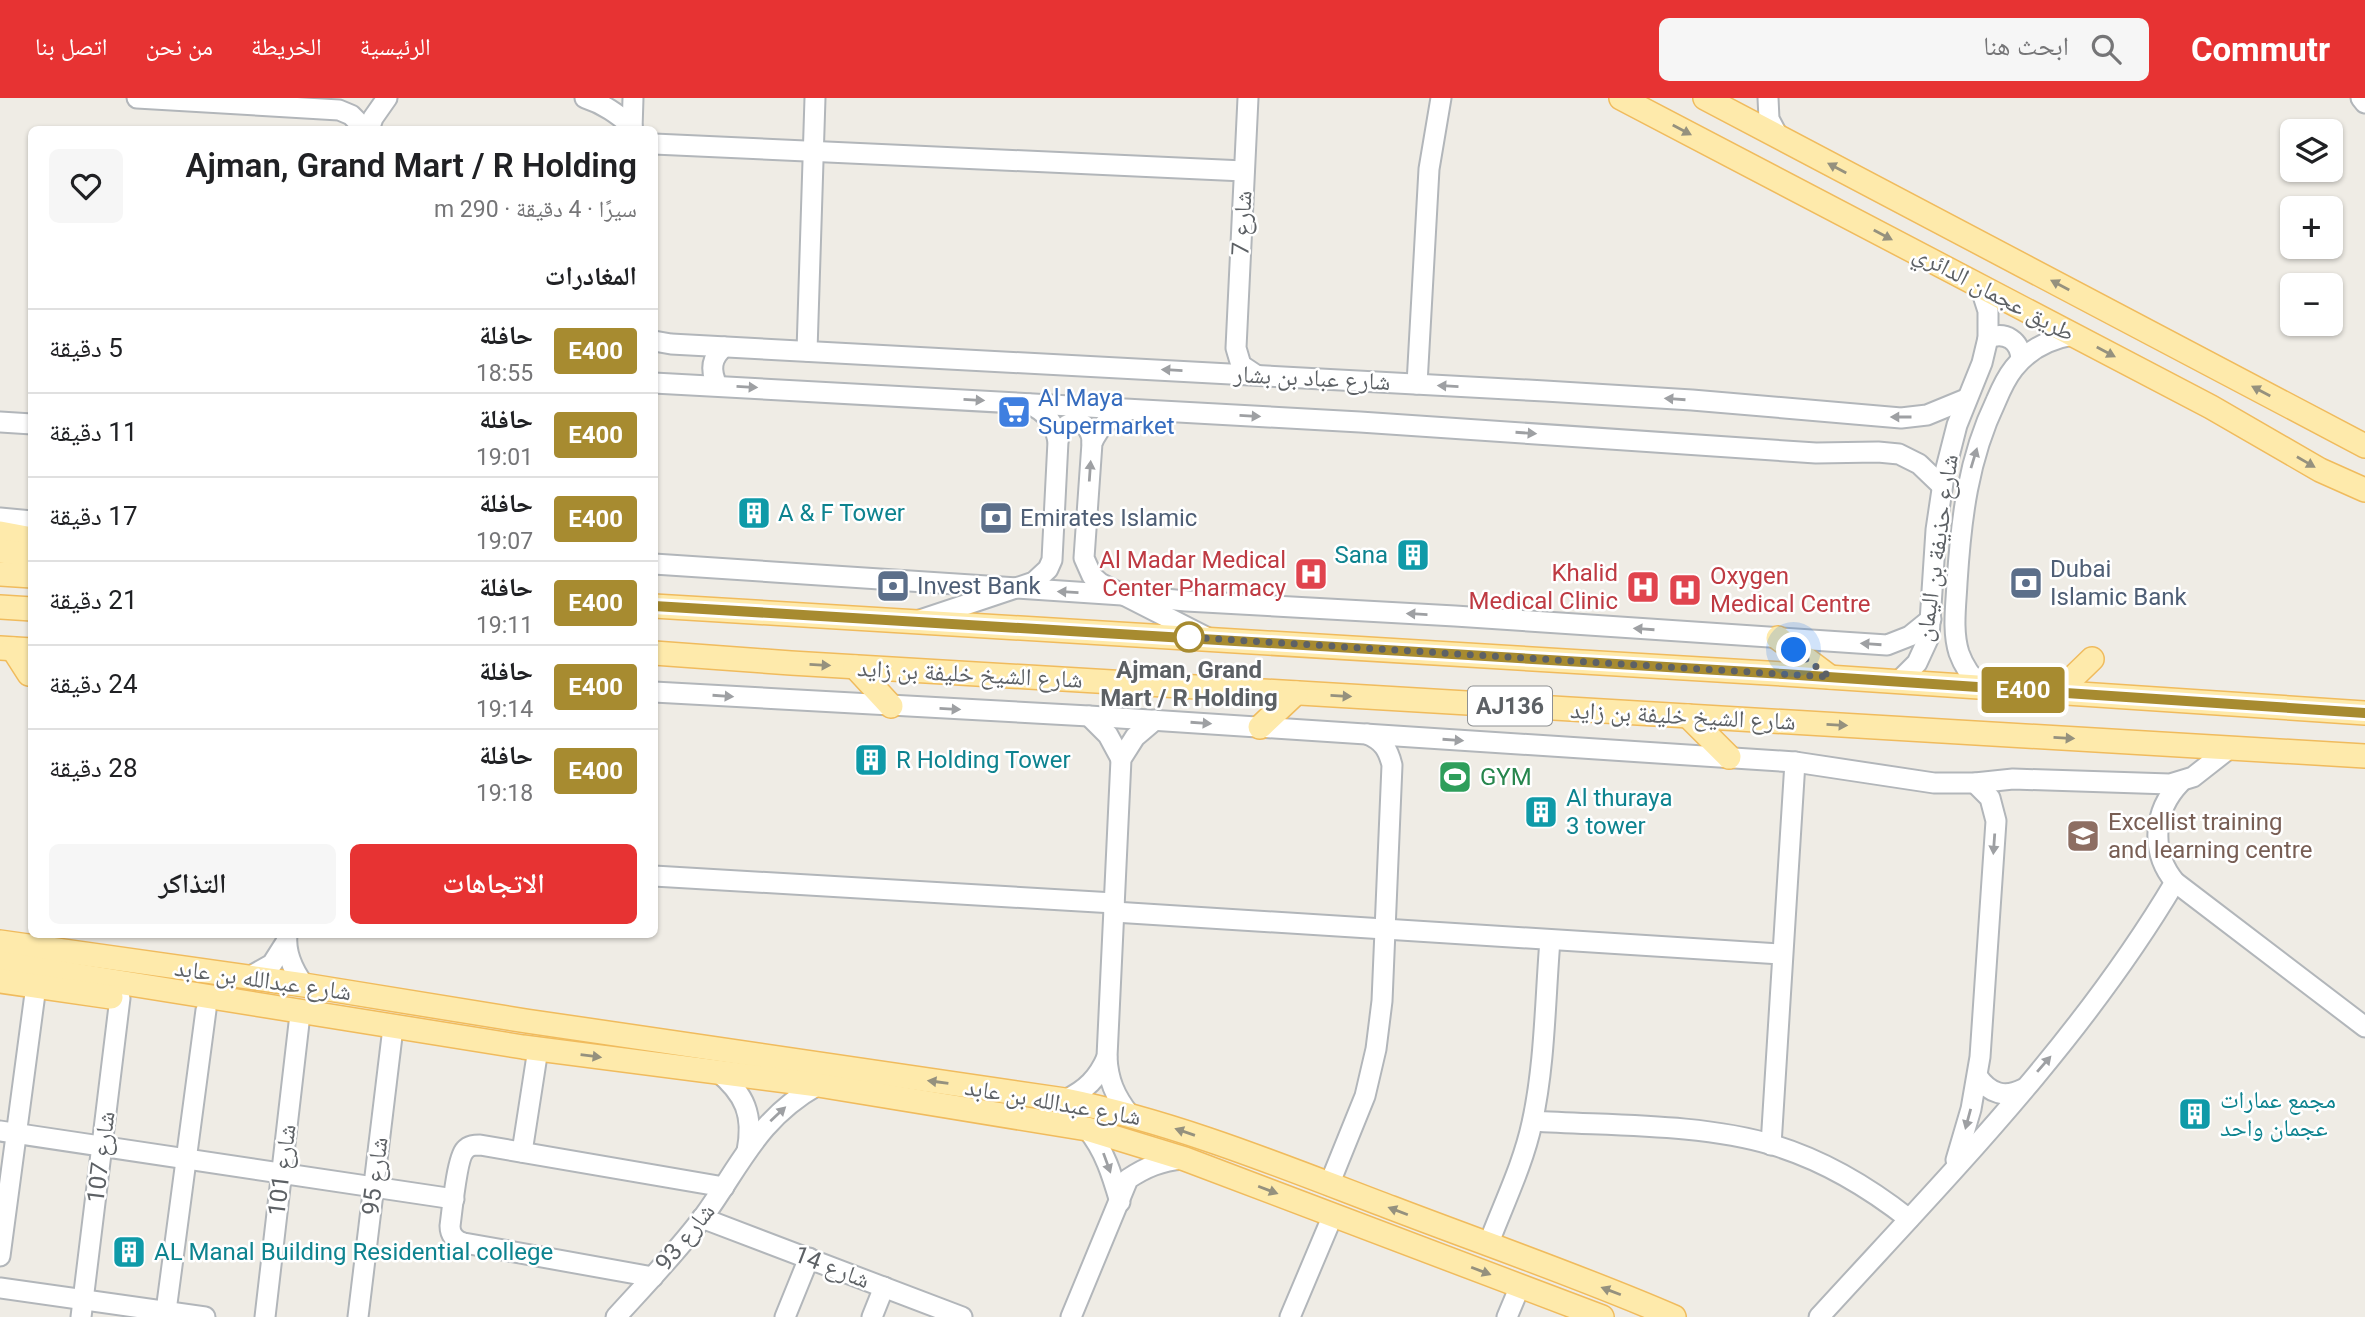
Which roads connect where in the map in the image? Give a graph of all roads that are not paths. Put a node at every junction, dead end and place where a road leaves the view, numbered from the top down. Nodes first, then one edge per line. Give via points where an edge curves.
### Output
1 (137, 98) edge
2 (387, 98) edge
3 (586, 98) edge
4 (634, 98) edge
5 (815, 98) edge
6 (1248, 98) edge
7 (1441, 98) edge
8 (1621, 98) edge
9 (1739, 98) edge
10 (1768, 98) edge
11 (2361, 98) edge
12 (1711, 101) edge
13 (311, 103) edge
14 (2365, 103) edge
15 (363, 126) edge
16 (370, 126) edge
17 (630, 126) edge
18 (632, 126) edge
19 (1777, 136) junction
20 (658, 144) edge
21 (813, 151) junction
22 (1244, 171) junction
23 (1980, 286) junction
24 (2073, 335) junction
25 (1988, 338) junction
26 (658, 341) edge
27 (724, 347) junction
28 (1236, 348) junction
29 (807, 351) junction
30 (2021, 359) junction
31 (1213, 372) junction
32 (1256, 375) junction
33 (658, 383) edge
34 (1417, 384) junction
35 (718, 385) junction
36 (1966, 398) junction
37 (1028, 404) junction
38 (1131, 409) junction
39 (1870, 416) junction
40 (0, 422) edge
41 (28, 424) edge
42 (1058, 441) junction
43 (1092, 443) junction
44 (2365, 446) edge
45 (1868, 452) junction
46 (1942, 486) junction
47 (2365, 490) edge
48 (0, 518) edge
49 (28, 521) edge
50 (0, 533) edge
51 (28, 538) edge
52 (0, 540) edge
53 (28, 544) edge
54 (0, 551) edge
55 (28, 554) edge
56 (658, 564) edge
57 (0, 574) edge
58 (28, 576) edge
59 (1014, 589) junction
60 (1122, 595) junction
61 (658, 596) edge
62 (1932, 599) junction
63 (1957, 600) junction
64 (658, 606) edge
65 (0, 607) edge
66 (684, 607) junction
67 (28, 609) edge
68 (1931, 619) junction
69 (920, 620) junction
70 (1778, 638) junction
71 (1209, 639) junction
72 (15, 649) edge
73 (658, 653) edge
74 (2092, 659) dead end
75 (791, 663) junction
76 (658, 667) edge
77 (855, 667) junction
78 (28, 672) edge
79 (1830, 677) junction
80 (1898, 682) junction
81 (1982, 688) junction
82 (658, 692) edge
83 (2058, 692) junction
84 (1296, 693) junction
85 (891, 706) junction
86 (2365, 713) edge
87 (1089, 716) junction
88 (1688, 716) junction
89 (1155, 720) junction
90 (1260, 727) junction
91 (1367, 734) junction
92 (1424, 738) junction
93 (2230, 748) junction
94 (2365, 756) edge
95 (1729, 757) junction
96 (1121, 759) junction
97 (1794, 762) junction
98 (1392, 765) junction
99 (1975, 783) junction
100 (2180, 783) junction
101 (2137, 784) junction
102 (2160, 817) junction
103 (658, 876) edge
104 (2175, 882) junction
105 (1114, 908) junction
106 (1384, 930) junction
107 (287, 938) edge
108 (1550, 940) junction
109 (0, 942) edge
110 (0, 952) edge
111 (1781, 954) junction
112 (0, 963) edge
113 (249, 977) junction
114 (0, 981) edge
115 (304, 985) junction
116 (36, 986) junction
117 (120, 998) junction
118 (214, 998) junction
119 (526, 1021) junction
120 (299, 1023) junction
121 (2365, 1027) edge
122 (392, 1036) junction
123 (531, 1048) junction
124 (1107, 1057) junction
125 (717, 1071) junction
126 (1978, 1077) junction
127 (818, 1085) junction
128 (2023, 1089) junction
129 (1065, 1100) junction
130 (1129, 1114) junction
131 (1532, 1121) junction
132 (1087, 1129) junction
133 (8, 1133) edge
134 (1771, 1144) junction
135 (102, 1146) junction
136 (522, 1152) junction
137 (747, 1152) junction
138 (186, 1159) junction
139 (1185, 1159) junction
140 (1952, 1172) junction
141 (282, 1173) junction
142 (1329, 1185) junction
143 (724, 1186) junction
144 (374, 1187) junction
145 (454, 1199) junction
146 (1120, 1202) junction
147 (1333, 1215) junction
148 (702, 1218) junction
149 (1909, 1219) junction
150 (1488, 1245) junction
151 (0, 1256) edge
152 (808, 1258) junction
153 (653, 1277) junction
154 (1520, 1286) junction
155 (0, 1287) edge
156 (884, 1287) junction
157 (82, 1308) edge
158 (166, 1311) junction
159 (194, 1316) edge
160 (265, 1317) edge
161 (358, 1317) edge
162 (616, 1317) edge
163 (785, 1317) edge
164 (872, 1317) edge
165 (961, 1317) edge
166 (1071, 1317) edge
167 (1290, 1317) edge
168 (1507, 1317) edge
169 (1602, 1317) edge
170 (1674, 1317) edge
171 (1819, 1317) edge

1 - 13 street
2 - 16 street
3 - 17 street via 616,112
4 - 18 street
5 - 21 street
6 - 22 street, شارع 7
7 - 34 street via 1428,179
8 -> 23 main road, طريق عجمان الدائري
9 - 12 street
10 - 19 street via 1769,119
11 - 14 street
12 - 19 main road, طريق عجمان الدائري
13 - 15 street via 351,115
44 -> 19 main road, طريق عجمان الدائري
20 - 21 street
21 - 22 street
21 - 29 street
22 - 28 street, شارع 7
23 - 24 main road, طريق عجمان الدائري
23 - 25 street, شارع حذيفة بن اليمان via 1988,311
24 - 30 street, شارع حذيفة بن اليمان via 2040,346
24 -> 47 main road, طريق عجمان الدائري
25 - 30 street via 2000,335 2011,339
25 - 36 street, شارع حذيفة بن اليمان
26 - 27 street, شارع عباد بن بشار
27 - 29 street, شارع عباد بن بشار
27 - 35 street via 712,369
28 - 31 street via 1227,363
28 - 32 street via 1241,365
31 -> 29 street, شارع عباد بن بشار
63 -> 30 street, شارع حذيفة بن اليمان via 1961,519 1969,475 1985,425 2007,377
31 - 32 street, شارع عباد بن بشار
32 - 34 street, شارع عباد بن بشار
33 - 35 street, شارع عباد بن بشار
39 -> 34 street, شارع عباد بن بشار
35 -> 37 street, شارع عباد بن بشار
36 -> 39 street, شارع عباد بن بشار via 1916,417
36 - 46 street, شارع حذيفة بن اليمان
37 - 38 street, شارع عباد بن بشار
37 - 42 street via 1049,417
38 - 43 street via 1107,421
38 -> 45 street, شارع عباد بن بشار via 1816,453
39 - 45 street via 1875,437
40 - 41 street
42 - 43 street via 1060,432 1073,422 1088,427
42 - 59 street via 1052,560 1042,577
60 -> 43 street via 1092,576 1084,558
45 - 46 street, شارع عباد بن بشار via 1908,458
46 - 62 street, شارع حذيفة بن اليمان
48 - 49 street
50 - 51 main road
52 - 53 main road
54 - 55 main road
56 - 59 street
57 - 58 main road
60 -> 59 street
59 - 69 street
70 -> 60 street
60 - 71 street
61 - 66 main road, شارع الشيخ خليفة بن زايد
62 - 63 street via 1946,607
62 - 68 street, شارع حذيفة بن اليمان
63 - 81 street, شارع حذيفة بن اليمان via 1959,651
64 - 66 main road, شارع الشيخ خليفة بن زايد / AJ136
65 - 67 main road
66 - 69 main road, شارع الشيخ خليفة بن زايد / AJ136
68 -> 70 street via 1910,636 1886,645
68 - 80 street, شارع حذيفة بن اليمان via 1922,655
69 - 71 main road, شارع الشيخ خليفة بن زايد / AJ136
70 - 79 main road
71 - 79 main road, شارع الشيخ خليفة بن زايد / AJ136
72 - 78 main road
73 - 75 main road, شارع الشيخ خليفة بن زايد / AJ136
74 - 83 main road
75 - 76 main road, شارع الشيخ خليفة بن زايد
75 -> 77 main road, شارع الشيخ خليفة بن زايد / AJ136
77 - 84 main road, شارع الشيخ خليفة بن زايد / AJ136
77 - 85 main road
79 - 80 main road, شارع الشيخ خليفة بن زايد / AJ136
80 - 81 main road, شارع الشيخ خليفة بن زايد / AJ136
81 - 83 main road, شارع الشيخ خليفة بن زايد / AJ136
82 -> 85 street
83 - 86 main road, شارع الشيخ خليفة بن زايد / AJ136
84 -> 88 main road, شارع الشيخ خليفة بن زايد / AJ136
84 - 90 main road
85 -> 87 street
87 - 89 street
87 - 96 street via 1108,735
88 -> 93 main road, شارع الشيخ خليفة بن زايد / AJ136
88 - 95 main road
89 -> 90 street
89 - 96 street via 1135,737
90 - 91 street
91 - 92 street
91 - 98 street via 1380,740
92 -> 95 street
92 - 98 street via 1410,742
93 - 94 main road, شارع الشيخ خليفة بن زايد / AJ136
93 - 100 street
95 - 97 street
96 - 105 street
97 - 99 street via 1934,783
97 - 111 street
98 - 106 street
99 - 101 street via 2024,779
99 -> 126 street via 1990,798 1996,821
100 - 101 street
100 - 102 street
101 - 102 street via 2153,799
102 - 104 street via 2159,856
103 - 105 street
104 - 121 street
128 -> 104 street via 2107,987
105 - 106 street
105 - 124 street
106 - 108 street
106 - 142 street via 1380,1025 1371,1073
107 - 113 street via 272,964
107 - 115 street via 292,965
108 - 111 street
108 - 131 street
109 - 113 main road, شارع عبدالله بن عابد
110 - 118 main road, شارع عبدالله بن عابد
111 - 134 street
112 - 118 main road, شارع عبدالله بن عابد
113 - 115 main road, شارع عبدالله بن عابد
114 - 116 main road, شارع عبدالله بن عابد
115 - 119 main road, شارع عبدالله بن عابد
116 - 117 main road, شارع عبدالله بن عابد
116 - 133 street
117 - 118 main road, شارع عبدالله بن عابد
117 - 135 street, شارع 107
118 - 119 main road, شارع عبدالله بن عابد via 475,1022
118 - 120 main road, شارع عبدالله بن عابد
118 - 123 main road, شارع عبدالله بن عابد
118 - 138 street
129 -> 119 main road, شارع عبدالله بن عابد
120 - 122 main road, شارع عبدالله بن عابد
120 - 141 street, شارع 101
122 - 123 main road, شارع عبدالله بن عابد
122 - 144 street, شارع 95
123 -> 125 main road, شارع عبدالله بن عابد
123 - 136 street
124 - 129 street via 1091,1083
124 - 130 street via 1112,1088
125 - 127 main road, شارع عبدالله بن عابد
125 - 137 street via 745,1106 750,1133
126 - 128 street via 1984,1086 2003,1095
126 -> 140 street
127 - 132 main road, شارع عبدالله بن عابد
137 -> 127 street, شارع 93 via 778,1113
128 - 140 street
129 - 130 main road, شارع عبدالله بن عابد
142 -> 130 main road, شارع عبدالله بن عابد
131 - 134 street via 1711,1132
131 - 150 street
132 - 139 main road, شارع عبدالله بن عابد
132 -> 146 street via 1106,1158
133 - 135 street
133 - 151 street
134 - 149 street via 1848,1177
135 - 138 street
135 - 157 street, شارع 107
136 - 143 street
136 - 145 street via 469,1147 461,1156
137 - 143 street, شارع 93
138 - 141 street
138 - 158 street
139 - 146 street via 1144,1168 1128,1179
139 -> 147 main road, شارع عبدالله بن عابد
140 - 149 street
141 - 144 street
141 - 160 street, شارع 101
150 -> 142 main road, شارع عبدالله بن عابد
143 - 148 street, شارع 93
144 - 145 street
144 - 161 street, شارع 95
145 - 153 street via 450,1231 460,1242
146 - 166 street
147 -> 154 main road, شارع عبدالله بن عابد
147 - 167 street
148 - 152 street, شارع 14
148 - 153 street, شارع 93
149 - 171 street
170 -> 150 main road, شارع عبدالله بن عابد
152 - 156 street, شارع 14
152 - 163 street
153 - 162 street, شارع 93
154 - 168 street
154 - 169 main road, شارع عبدالله بن عابد
155 - 157 street
156 - 164 street
156 - 165 street, شارع 14
157 - 158 street
158 - 159 street

